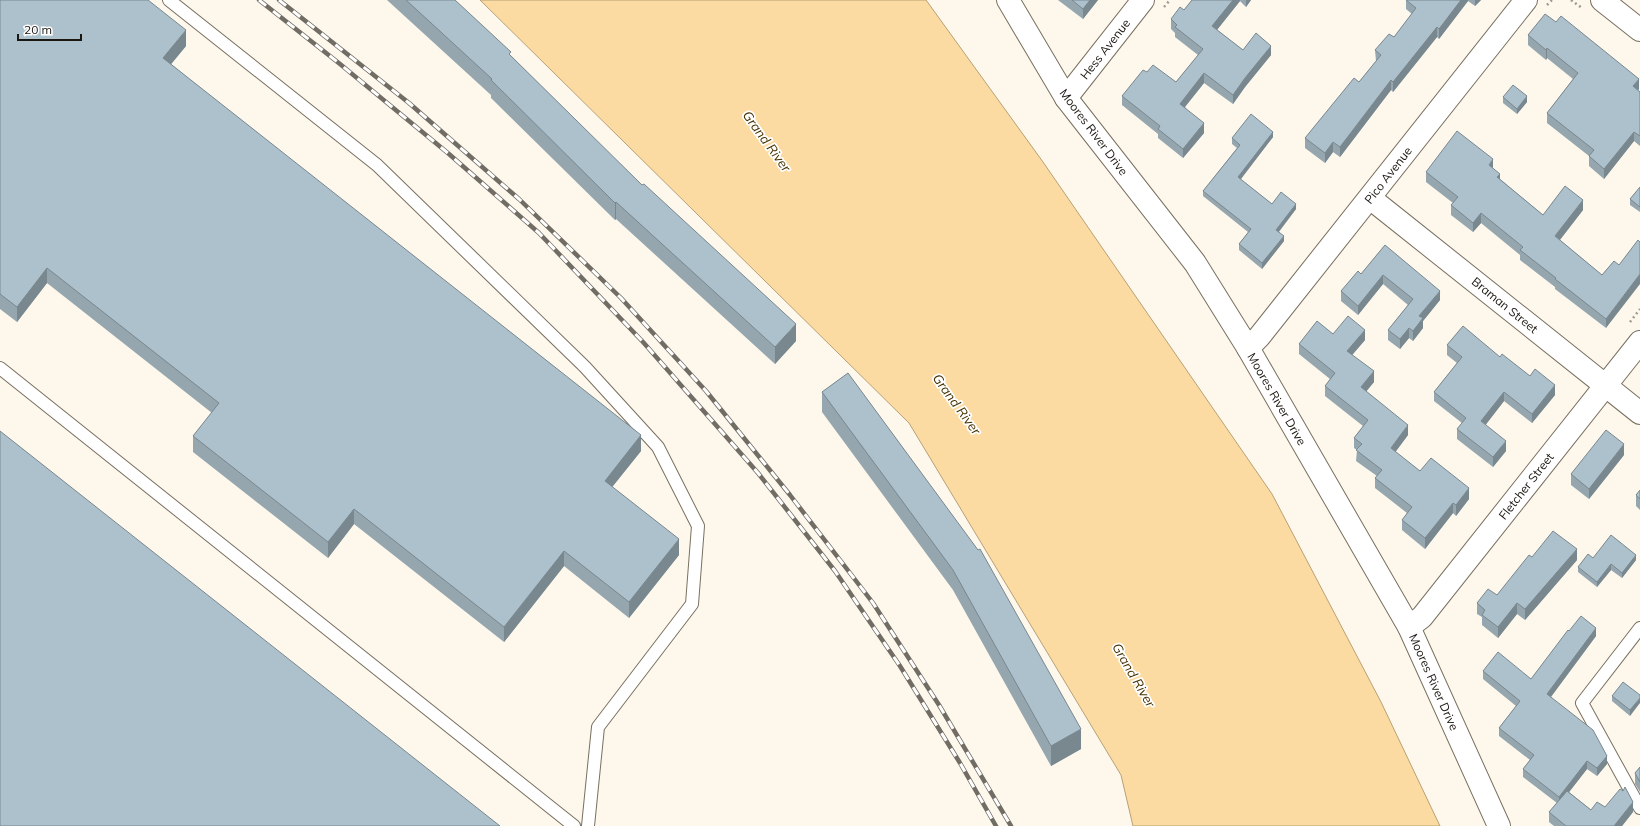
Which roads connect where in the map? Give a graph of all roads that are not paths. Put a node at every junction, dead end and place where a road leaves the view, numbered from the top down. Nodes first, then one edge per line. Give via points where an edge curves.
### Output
1 (169, 0) edge
2 (1008, 0) edge
3 (1143, 0) edge
4 (1526, 0) edge
5 (1602, 0) edge
6 (1640, 30) edge
7 (1066, 98) junction
8 (1370, 198) junction
9 (1640, 342) edge
10 (1248, 348) junction
11 (0, 368) edge
12 (1606, 386) junction
13 (1640, 413) edge
14 (1409, 627) junction
15 (1640, 628) edge
16 (1640, 808) edge
17 (574, 826) edge
18 (588, 826) edge
19 (1499, 826) edge

1 - 18 lane via 377,165 585,367 658,447 698,526 692,604 598,727
2 - 7 street, Moores River Drive
3 - 7 street, Hess Avenue
4 - 8 street, Pico Avenue
5 - 6 street
7 - 10 street, Moores River Drive via 1195,263
8 - 10 street, Pico Avenue
8 - 12 street, Braman Street
9 - 12 street, Fletcher Street
10 - 14 street, Moores River Drive
11 - 17 lane
12 - 13 street, Braman Street
12 - 14 street, Fletcher Street via 1422,617
14 - 19 street, Moores River Drive
15 - 16 lane via 1582,703

